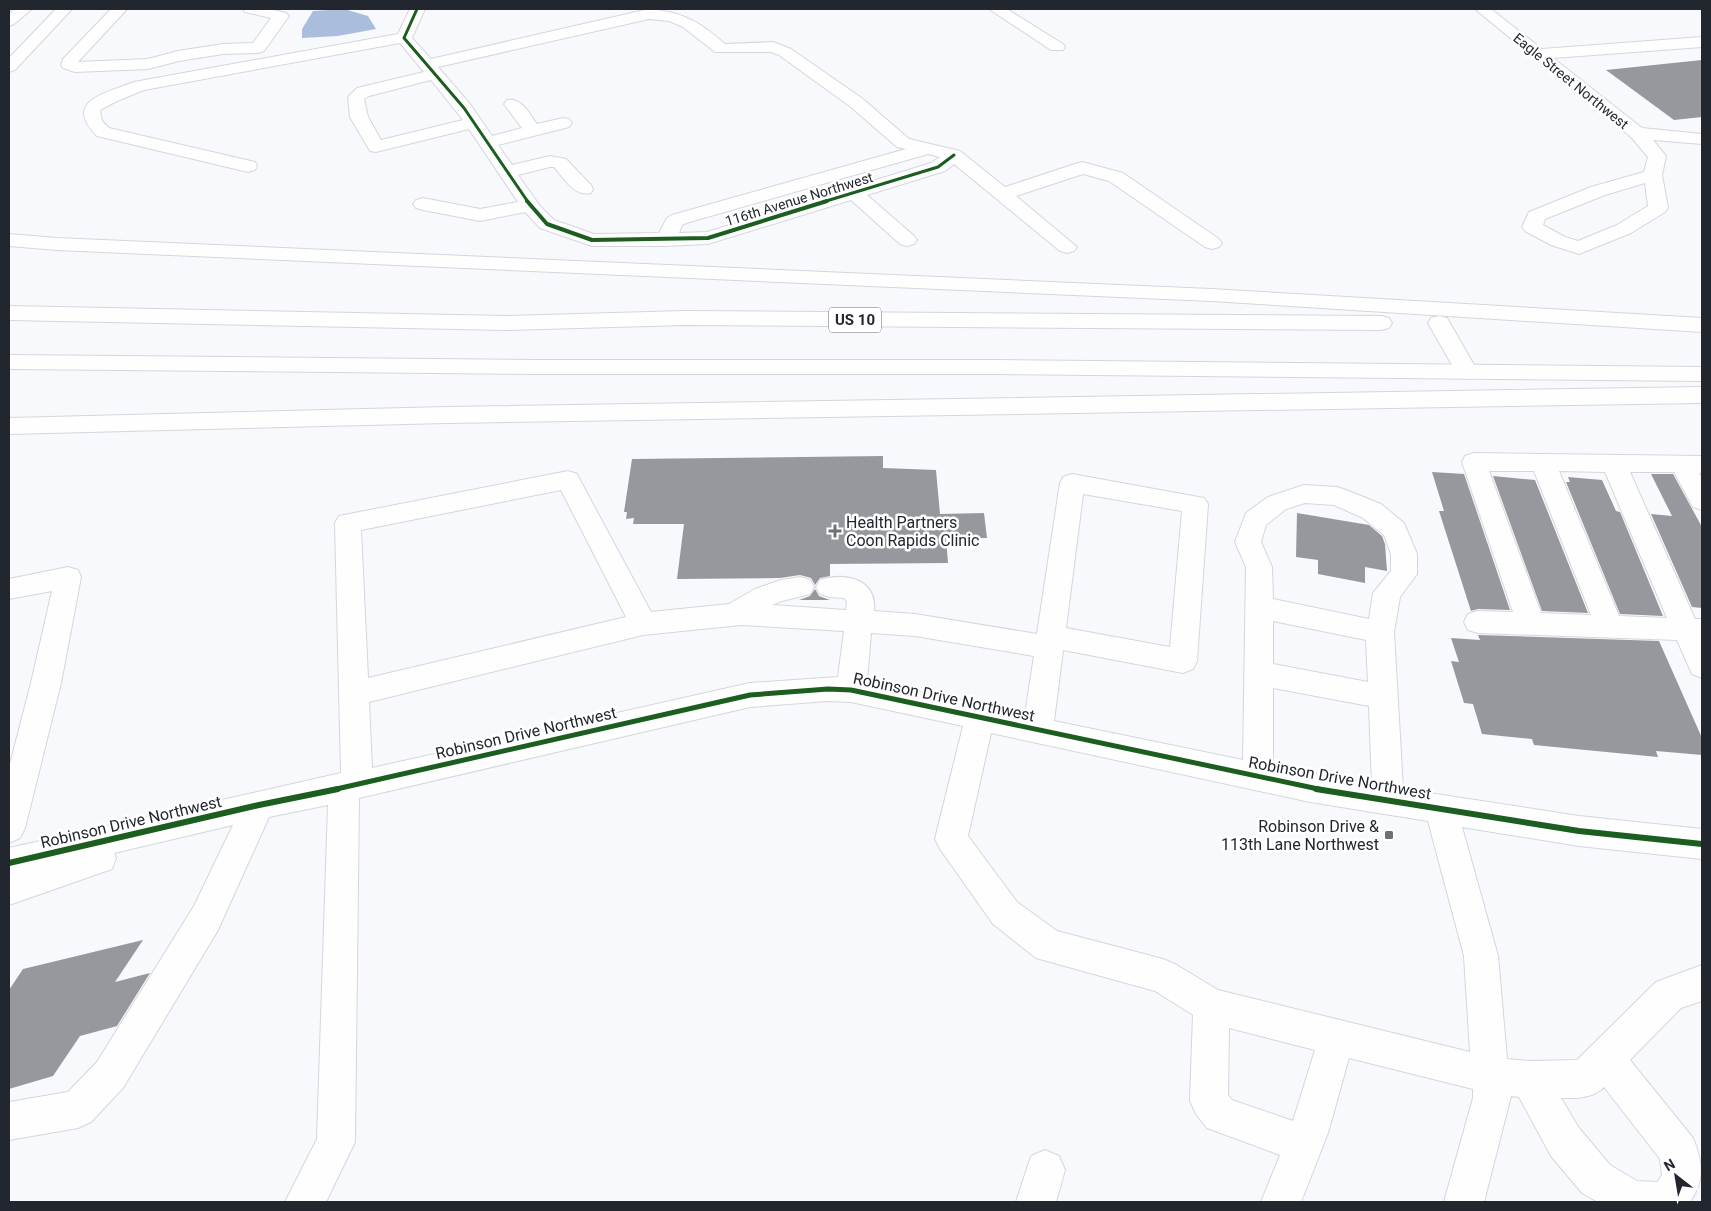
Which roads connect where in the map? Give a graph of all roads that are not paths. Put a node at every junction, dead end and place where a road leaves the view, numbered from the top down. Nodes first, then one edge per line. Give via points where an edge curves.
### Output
1 (24, 9) edge
2 (64, 9) edge
3 (119, 9) edge
4 (250, 9) edge
5 (417, 9) edge
6 (997, 9) edge
7 (1482, 9) edge
8 (9, 21) edge
9 (404, 38) junction
10 (1702, 42) edge
11 (1057, 47) dead end
12 (1538, 54) junction
13 (260, 56) junction
14 (148, 64) junction
15 (9, 67) edge
16 (431, 69) junction
17 (140, 86) junction
18 (513, 104) dead end
19 (473, 123) junction
20 (563, 124) dead end
21 (533, 131) junction
22 (1702, 131) edge
23 (1637, 133) junction
24 (1674, 136) junction
25 (1702, 139) edge
26 (487, 143) junction
27 (927, 148) junction
28 (954, 155) junction
29 (879, 162) junction
30 (1655, 165) junction
31 (248, 166) dead end
32 (507, 172) junction
33 (898, 180) junction
34 (584, 189) dead end
35 (854, 193) junction
36 (1002, 194) junction
37 (423, 204) dead end
38 (529, 204) junction
39 (9, 240) edge
40 (665, 240) junction
41 (906, 240) dead end
42 (1212, 243) dead end
43 (57, 244) junction
44 (9, 246) edge
45 (1067, 247) dead end
46 (9, 313) edge
47 (1439, 323) junction
48 (1702, 327) edge
49 (9, 362) edge
50 (1467, 372) junction
51 (1702, 374) edge
52 (1702, 395) edge
53 (9, 426) edge
54 (1542, 463) junction
55 (1614, 463) junction
56 (1692, 464) edge
57 (1702, 500) edge
58 (800, 587) dead end
59 (830, 587) dead end
60 (9, 589) edge
61 (1259, 607) junction
62 (734, 615) junction
63 (860, 622) junction
64 (1478, 622) dead end
65 (643, 624) junction
66 (1531, 624) junction
67 (1610, 627) junction
68 (1695, 630) edge
69 (1380, 632) junction
70 (1050, 642) junction
71 (1702, 666) edge
72 (1259, 673) junction
73 (851, 690) junction
74 (354, 693) junction
75 (1383, 697) junction
76 (980, 717) junction
77 (1038, 729) junction
78 (16, 773) edge
79 (1258, 777) junction
80 (350, 785) junction
81 (1388, 799) junction
82 (259, 805) junction
83 (1441, 809) junction
84 (9, 828) edge
85 (1702, 844) edge
86 (9, 863) edge
87 (9, 889) edge
88 (1702, 983) edge
89 (1211, 1006) junction
90 (1337, 1037) junction
91 (1605, 1059) junction
92 (1490, 1075) junction
93 (1530, 1080) junction
94 (9, 1121) edge
95 (1304, 1144) junction
96 (306, 1202) edge
97 (1280, 1202) edge
98 (1464, 1202) edge

1 - 8 main road
2 - 15 main road
3 - 14 main road via 69,65
4 - 13 main road via 281,16
5 - 9 main road
6 - 11 main road
7 - 12 main road, Eagle Street Northwest
9 - 13 main road
9 - 16 main road, 116th Avenue Northwest
10 - 12 main road
12 - 23 main road, Eagle Street Northwest
13 - 14 main road via 223,49
13 - 17 main road
14 - 17 main road
16 - 19 main road, 116th Avenue Northwest
16 - 19 main road via 356,97 355,106 363,126 376,146
16 - 27 main road via 649,14 679,17 721,49 773,48 785,52 857,104 903,143
17 - 31 main road via 92,108 93,122 103,132
18 - 21 main road
19 - 26 main road, 116th Avenue Northwest
20 - 21 main road
21 - 26 main road
22 - 24 main road
23 - 24 main road
23 - 30 main road, Eagle Street Northwest
24 - 25 main road
26 - 32 main road, 116th Avenue Northwest
27 - 28 main road
27 - 29 main road
28 - 33 main road, 116th Avenue Northwest via 938,167
28 - 36 main road
29 - 33 main road
29 - 40 main road via 679,219
30 - 30 main road via 1536,216 1532,227 1558,242 1579,248 1624,229 1658,208
32 - 34 main road via 550,161 560,162
32 - 38 main road, 116th Avenue Northwest
33 - 35 main road, 116th Avenue Northwest
35 - 40 main road, 116th Avenue Northwest via 715,236
35 - 41 main road
36 - 42 main road via 1082,168 1116,177
36 - 45 main road
37 - 38 main road via 480,215
38 - 40 main road, 116th Avenue Northwest via 547,224 592,240
39 - 43 main road
43 - 44 main road
43 - 48 main road via 1191,294
46 - 47 main road, US 10 via 507,323 684,318
47 - 48 main road, US 10
47 - 50 main road
49 - 50 main road
50 - 51 main road
52 - 53 main road via 456,415
54 - 55 main road
54 - 66 main road via 1474,462
54 - 67 main road
55 - 56 main road
55 - 68 main road
56 - 57 main road
58 - 62 main road via 779,589
59 - 63 main road via 849,587 858,592
60 - 78 main road via 68,577 46,683
61 - 69 main road
61 - 69 main road via 1260,567 1248,542 1255,520 1277,502 1304,494 1337,496 1372,510 1394,530 1404,554 1404,574 1387,593
61 - 72 main road
62 - 63 main road
62 - 65 main road
63 - 70 main road via 915,625
63 - 73 main road
64 - 66 main road
65 - 74 main road
65 - 74 main road via 568,480 348,524
66 - 67 main road
67 - 68 main road
68 - 71 main road
69 - 75 main road
70 - 70 main road via 1072,483 1195,504 1183,661
70 - 77 main road
72 - 75 main road
72 - 79 main road
73 - 76 main road, Robinson Drive Northwest
73 - 80 main road, Robinson Drive Northwest via 828,688 750,695
74 - 80 main road
75 - 81 main road
76 - 77 main road, Robinson Drive Northwest
76 - 89 main road via 952,839 1005,913 1048,946 1163,976
77 - 79 main road, Robinson Drive Northwest
78 - 84 main road
79 - 81 main road, Robinson Drive Northwest
80 - 82 main road, Robinson Drive Northwest
80 - 96 main road via 336,1142
81 - 83 main road, Robinson Drive Northwest
82 - 86 main road, Robinson Drive Northwest
82 - 87 main road, Robinson Drive Northwest
82 - 94 main road via 206,918 110,1074 78,1109
83 - 85 main road, Robinson Drive Northwest via 1579,831
83 - 92 main road via 1481,956
88 - 91 main road via 1669,995
89 - 90 main road
89 - 95 main road via 1209,1101 1220,1115
90 - 92 main road
90 - 95 main road
91 - 93 main road via 1585,1079
91 - 93 main road via 1679,1152 1682,1180 1667,1202 1633,1201 1596,1179 1565,1142
92 - 93 main road
92 - 98 main road via 1492,1098
95 - 97 main road

